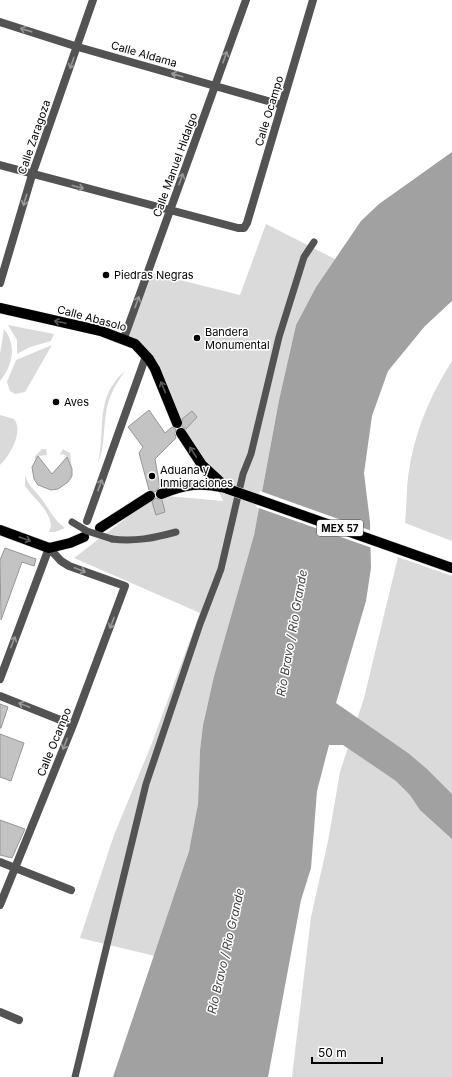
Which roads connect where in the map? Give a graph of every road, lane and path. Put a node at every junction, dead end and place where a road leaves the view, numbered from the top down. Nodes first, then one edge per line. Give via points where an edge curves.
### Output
1 (93, 0) edge
2 (246, 0) edge
3 (313, 0) edge
4 (0, 22) edge
5 (78, 47) junction
6 (215, 85) junction
7 (282, 105) junction
8 (0, 165) edge
9 (32, 174) junction
10 (170, 212) junction
11 (314, 242) dead end
12 (0, 283) edge
13 (0, 308) edge
14 (124, 338) junction
15 (146, 356) junction
16 (177, 423) dead end
17 (181, 433) dead end
18 (228, 489) junction
19 (161, 494) dead end
20 (150, 496) dead end
21 (87, 521) dead end
22 (72, 522) dead end
23 (100, 528) dead end
24 (0, 530) edge
25 (176, 532) dead end
26 (82, 537) dead end
27 (49, 548) junction
28 (452, 568) edge
29 (0, 679) edge
30 (0, 696) edge
31 (73, 725) junction
32 (0, 862) edge
33 (15, 867) junction
34 (71, 890) dead end
35 (0, 905) edge
36 (0, 1012) edge
37 (19, 1020) dead end
38 (75, 1077) edge

1 - 5 street, Calle Zaragoza
6 -> 2 street, Calle Manuel Hidalgo
3 - 7 street, Calle Ocampo
5 -> 4 street, Calle Aldama
6 -> 5 street, Calle Aldama
5 -> 9 street, Calle Zaragoza
6 - 7 street, Calle Aldama
10 -> 6 street, Calle Manuel Hidalgo
7 - 10 street, Calle Ocampo via 244,228
8 - 9 street
9 -> 10 street
9 -> 12 street, Calle Zaragoza
14 -> 10 street, Calle Manuel Hidalgo
11 - 38 street via 304,257 279,337 221,569 146,784
14 -> 13 main road, Calle Abasolo
14 - 15 main road, Calle Abasolo via 135,344
16 -> 15 main road, Calle Abasolo via 160,378
21 -> 15 street
18 -> 17 main road, MEX 57 via 202,465
18 - 19 main road, MEX 57 via 202,483 178,487
18 - 28 main road, MEX 57, bridge
20 - 23 main road
22 - 25 street, bridge via 88,531 112,539 135,540
24 -> 27 main road
26 - 27 main road
29 -> 27 street
27 -> 31 street, Calle Ocampo via 68,566 125,586
31 -> 30 street
31 -> 33 street, Calle Ocampo
32 - 33 street
33 - 34 street
33 - 35 street, Calle Ocampo
36 - 37 street

